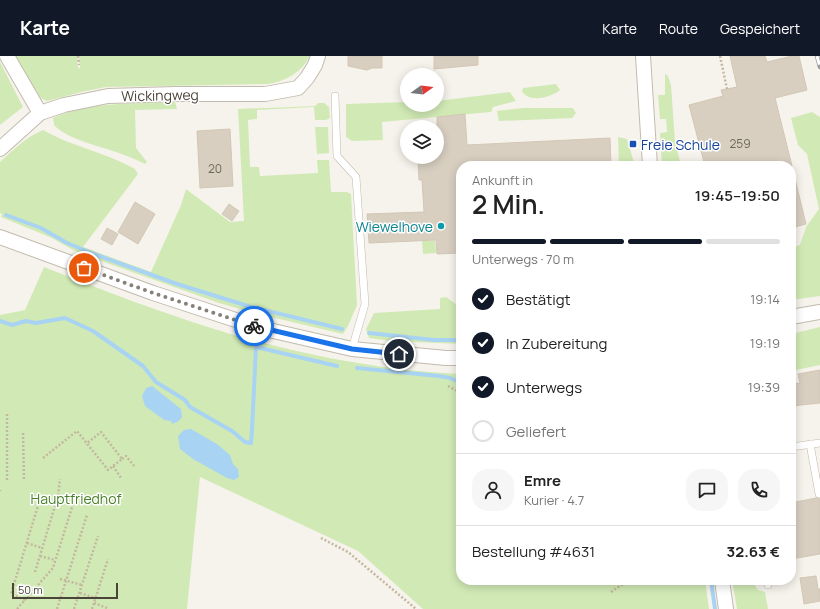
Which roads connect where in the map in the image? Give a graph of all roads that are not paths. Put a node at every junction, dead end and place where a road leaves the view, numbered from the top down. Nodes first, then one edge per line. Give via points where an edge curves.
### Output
1 (7, 56) edge
2 (318, 56) edge
3 (643, 56) edge
4 (335, 96) dead end
5 (40, 113) junction
6 (0, 149) edge
7 (650, 161) edge
8 (0, 237) edge
9 (820, 312) edge
10 (796, 316) edge
11 (352, 349) junction
12 (456, 358) edge
13 (820, 443) edge
14 (810, 444) junction
15 (796, 446) edge
16 (819, 494) dead end
17 (723, 585) edge
18 (726, 609) edge

1 - 5 street
2 - 5 street, Wickingweg via 307,78 298,88 265,94 108,96
3 - 7 street
4 - 11 lane via 337,156 356,177 365,304
5 - 6 street, Wickingweg
8 - 11 street via 153,293 260,328
9 - 10 street
11 - 12 street
13 - 14 lane
14 - 15 lane
14 - 16 lane
17 - 18 street

